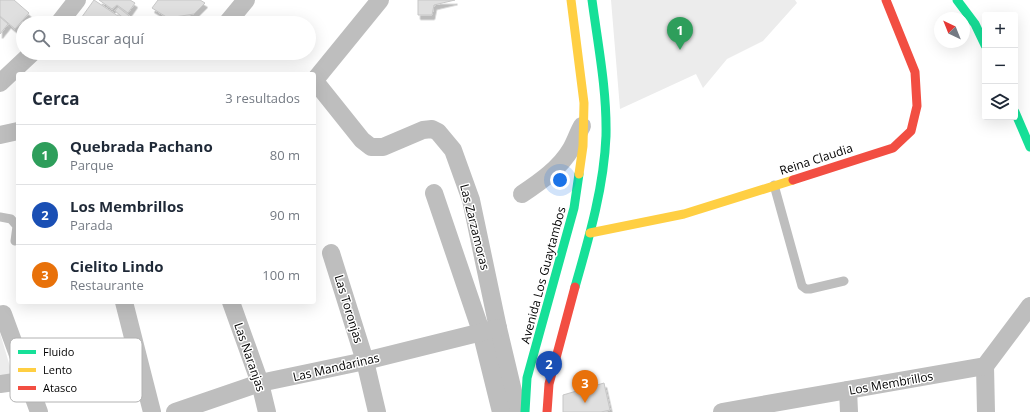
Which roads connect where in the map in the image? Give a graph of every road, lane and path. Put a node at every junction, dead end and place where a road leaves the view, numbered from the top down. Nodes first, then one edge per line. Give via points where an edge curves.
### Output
1 (77, 0) edge
2 (246, 0) edge
3 (380, 0) edge
4 (571, 0) edge
5 (592, 0) edge
6 (886, 0) edge
7 (958, 0) edge
8 (64, 16) edge
9 (232, 16) edge
10 (982, 39) edge
11 (25, 60) edge
12 (316, 79) edge
13 (0, 83) edge
14 (316, 83) edge
15 (1018, 119) edge
16 (584, 121) junction
17 (16, 131) edge
18 (0, 135) edge
19 (1030, 147) edge
20 (774, 185) junction
21 (434, 193) dead end
22 (522, 194) dead end
23 (0, 217) edge
24 (16, 225) edge
25 (590, 233) junction
26 (16, 234) edge
27 (15, 241) dead end
28 (331, 253) dead end
29 (844, 281) dead end
30 (125, 304) edge
31 (232, 304) edge
32 (1030, 306) edge
33 (3, 314) dead end
34 (490, 329) junction
35 (12, 338) edge
36 (133, 338) edge
37 (365, 361) junction
38 (985, 366) junction
39 (142, 373) edge
40 (10, 383) edge
41 (260, 383) junction
42 (0, 384) edge
43 (848, 390) junction
44 (36, 402) edge
45 (39, 412) edge
46 (152, 412) edge
47 (175, 412) edge
48 (267, 412) edge
49 (376, 412) edge
50 (501, 412) edge
51 (518, 412) edge
52 (525, 412) edge
53 (547, 412) edge
54 (722, 412) edge
55 (848, 412) edge
56 (986, 412) edge

1 - 8 street
2 - 9 street
3 - 12 street
4 - 16 main road, Avenida Los Guaytambos
5 - 25 main road via 605,92 606,136 601,181
6 - 20 main road, Reina Claudia via 915,72 917,106 911,131 892,148
7 - 10 main road
11 - 13 street
14 - 34 street, Las Zarzamoras via 362,140 371,147 383,146 423,130 432,129 438,132 453,150 471,200
15 - 19 main road
16 - 22 street via 571,150 542,181
16 - 52 main road, Avenida Los Guaytambos via 574,208 527,378
17 - 18 street
20 - 25 main road, Reina Claudia via 684,214
20 - 29 lane via 802,286 810,289
21 - 34 street, Las Zarzamoras
23 - 24 lane via 11,219
25 - 53 main road via 549,384
26 - 27 lane
28 - 37 street, Las Toronjas
30 - 36 street
31 - 41 street, Las Naranjas
32 - 38 street
33 - 35 street
34 - 37 street, Las Mandarinas
34 - 50 street, Las Zarzamoras
34 - 51 street, Las Zarzamoras
37 - 41 street, Las Mandarinas
37 - 49 street, Las Toronjas
38 - 43 street, Los Membrillos
38 - 56 street
39 - 46 street
40 - 42 street
41 - 47 street, Las Mandarinas
41 - 48 street, Las Naranjas
43 - 54 street, Los Membrillos
43 - 55 street
44 - 45 street

